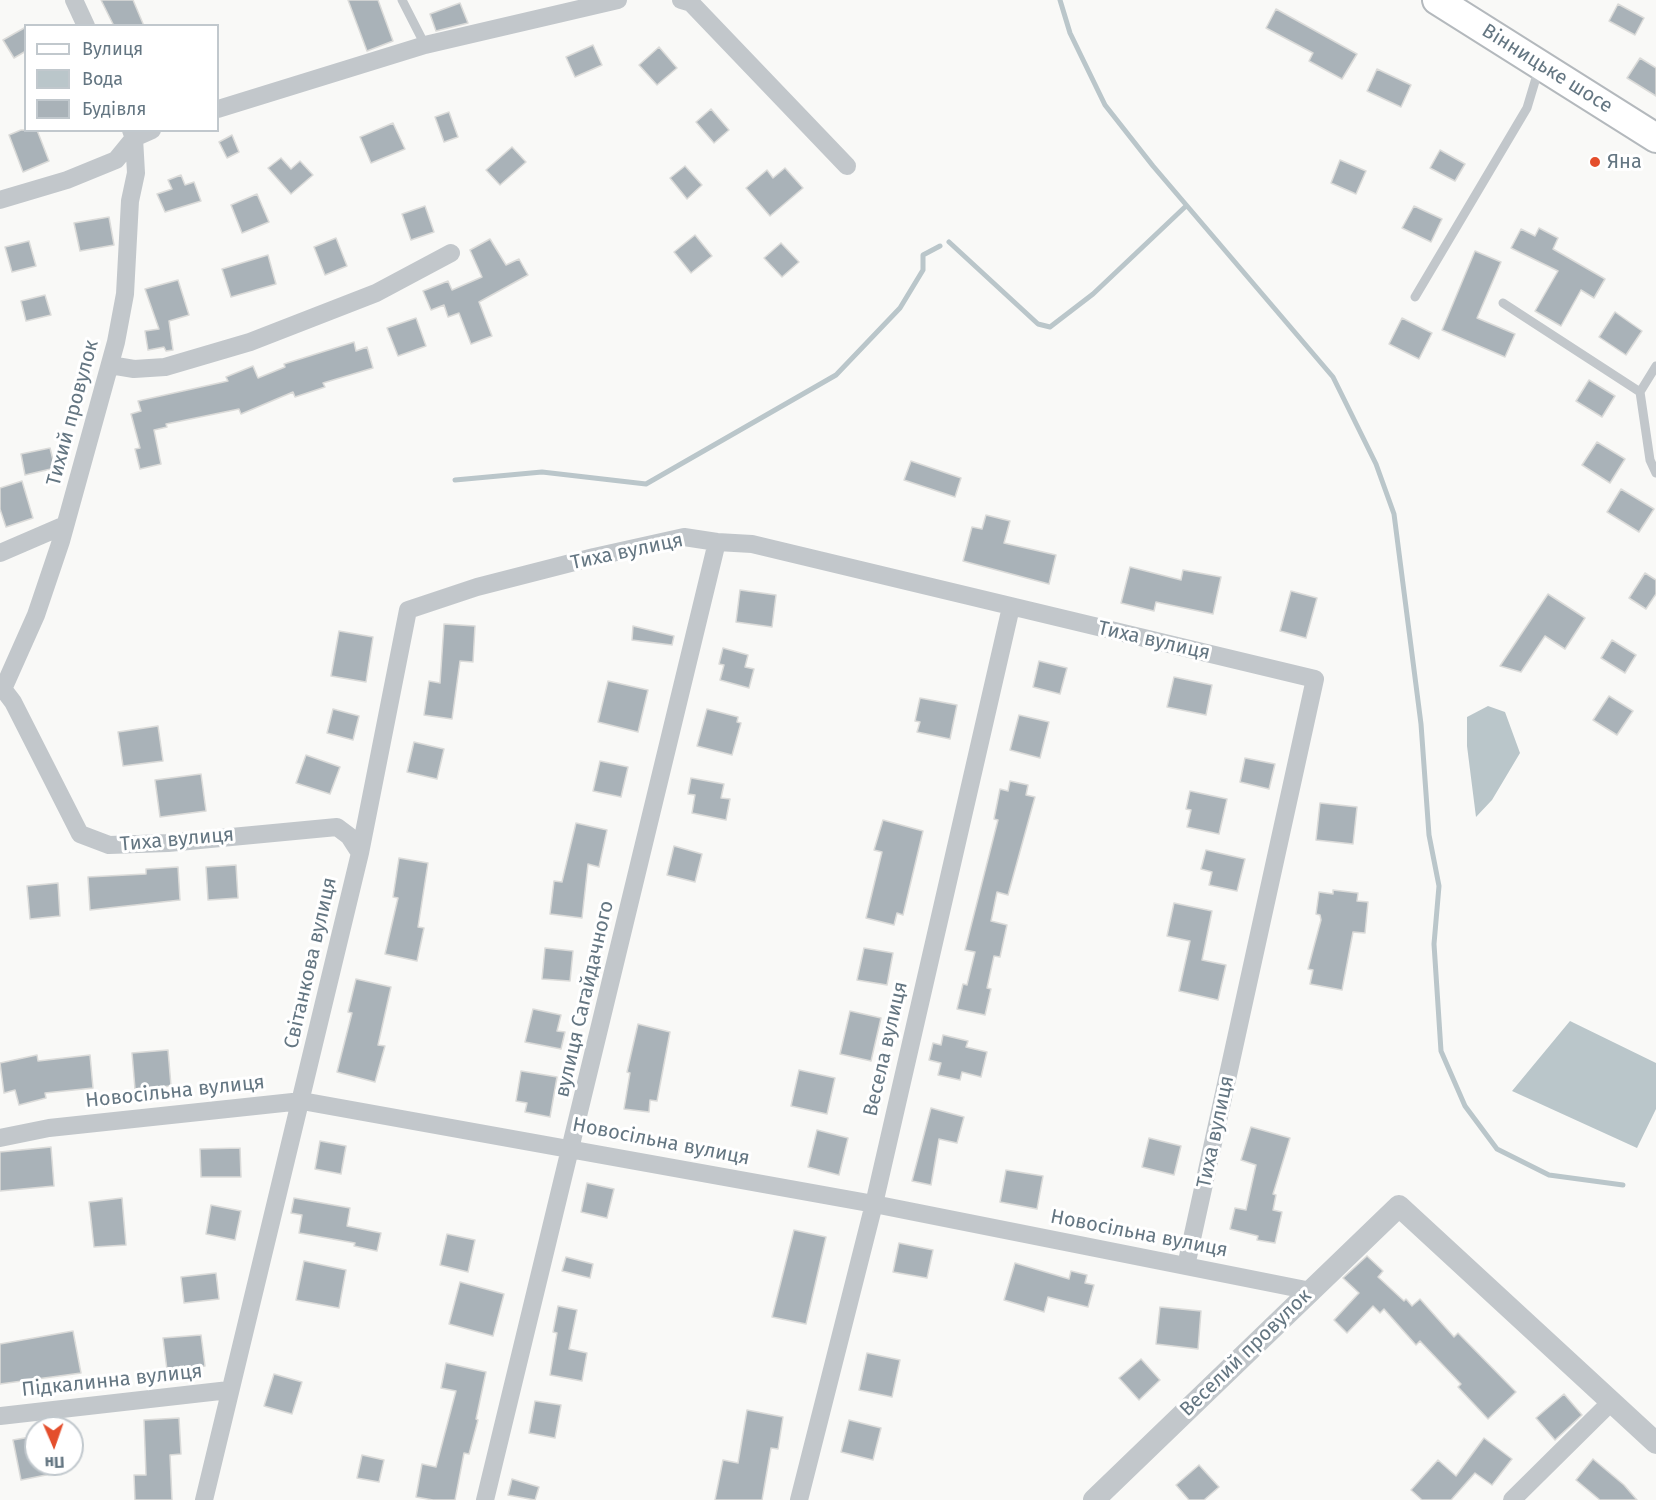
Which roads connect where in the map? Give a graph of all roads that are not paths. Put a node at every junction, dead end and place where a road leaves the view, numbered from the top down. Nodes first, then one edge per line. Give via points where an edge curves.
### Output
1 (75, 0) edge
2 (402, 0) edge
3 (618, 0) edge
4 (681, 0) edge
5 (1437, 0) edge
6 (85, 24) edge
7 (425, 45) junction
8 (1540, 66) junction
9 (219, 109) edge
10 (133, 134) edge
11 (1656, 138) edge
12 (847, 166) dead end
13 (0, 200) edge
14 (451, 253) dead end
15 (1415, 297) dead end
16 (1503, 303) dead end
17 (110, 365) junction
18 (1656, 366) edge
19 (1640, 392) junction
20 (1656, 473) edge
21 (65, 525) junction
22 (717, 542) junction
23 (0, 553) edge
24 (1011, 607) junction
25 (408, 610) joint
26 (2, 690) edge
27 (360, 853) junction
28 (302, 1101) junction
29 (0, 1138) edge
30 (572, 1148) junction
31 (874, 1204) junction
32 (1186, 1266) junction
33 (1311, 1291) junction
34 (229, 1390) junction
35 (1611, 1402) junction
36 (0, 1416) edge
37 (1656, 1443) edge
38 (204, 1500) edge
39 (485, 1500) edge
40 (799, 1500) edge
41 (1094, 1500) edge
42 (1512, 1500) edge

1 - 6 street
2 - 7 lane
3 - 7 street
4 - 12 street via 691,3
5 - 8 main road, Вінницьке шосе
7 - 9 street
8 - 11 main road, Вінницьке шосе
8 - 15 lane via 1527,108
10 - 13 street via 116,160
10 - 17 street, Тихий провулок via 136,173 130,201 125,294
14 - 17 street via 376,293 250,342 165,367 134,369
16 - 19 lane
17 - 21 street, Тихий провулок
18 - 19 lane
19 - 20 lane via 1650,460
21 - 23 street
21 - 26 street, Тихий провулок via 36,615
22 - 24 street, Тиха вулиця via 752,544
22 - 25 street, Тиха вулиця via 684,537 488,584
22 - 30 street, вулиця Сагайдачного
24 - 31 street, Весела вулиця
24 - 32 street, Тиха вулиця via 1315,679
25 - 27 street, Світанкова вулиця
26 - 27 street, Тиха вулиця via 13,702 80,834 109,845 337,827 349,836
27 - 28 street, Світанкова вулиця
28 - 29 street, Новосільна вулиця via 49,1128
28 - 30 street, Новосільна вулиця
28 - 34 street, Світанкова вулиця
30 - 31 street, Новосільна вулиця
30 - 39 street, вулиця Сагайдачного
31 - 32 street, Новосільна вулиця
31 - 40 street, Весела вулиця
32 - 33 street, Новосільна вулиця
33 - 35 street, Веселий провулок via 1399,1206
33 - 41 street, Веселий провулок
34 - 36 street, Підкалинна вулиця
34 - 38 street, Світанкова вулиця
35 - 37 street
35 - 42 street

